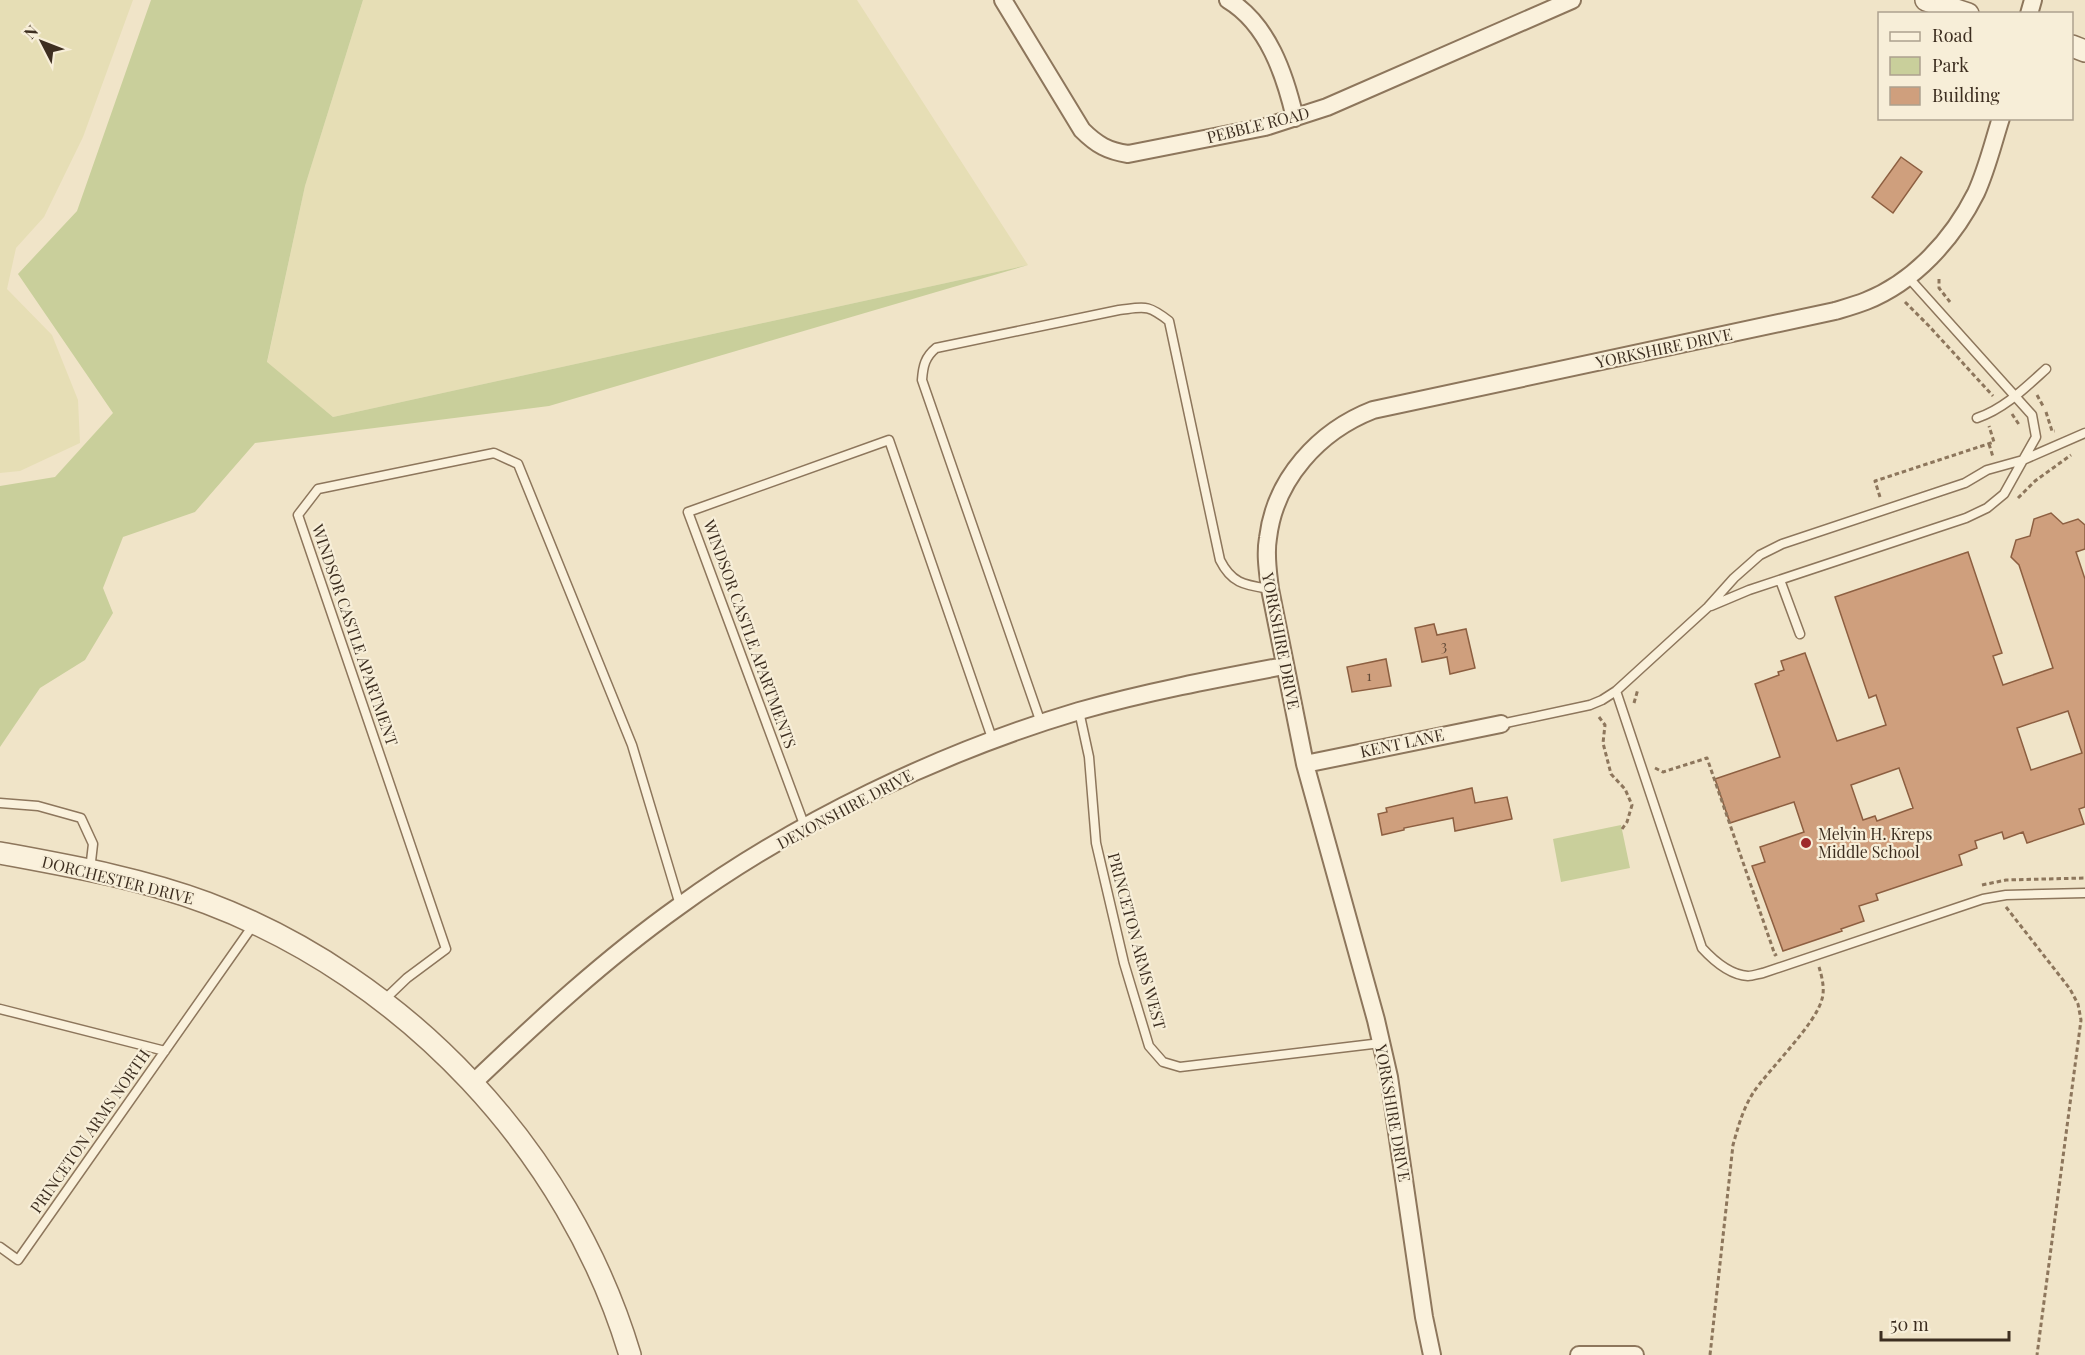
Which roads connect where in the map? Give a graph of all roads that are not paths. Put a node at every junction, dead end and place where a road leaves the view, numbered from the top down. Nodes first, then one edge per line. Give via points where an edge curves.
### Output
1 (1228, 0) edge
2 (1572, 0) edge
3 (1926, 0) edge
4 (1008, 2) edge
5 (1962, 12) edge
6 (1295, 118) junction
7 (2000, 120) edge
8 (1908, 277) junction
9 (2046, 369) dead end
10 (2015, 397) junction
11 (1977, 418) dead end
12 (2085, 434) edge
13 (2023, 460) junction
14 (1780, 580) junction
15 (1270, 589) junction
16 (1708, 607) junction
17 (1800, 634) dead end
18 (1284, 666) junction
19 (1616, 691) junction
20 (1079, 711) junction
21 (1041, 723) junction
22 (1501, 724) joint
23 (993, 741) junction
24 (1305, 764) junction
25 (0, 803) edge
26 (805, 827) junction
27 (0, 853) edge
28 (90, 870) junction
29 (2085, 893) edge
30 (680, 905) junction
31 (254, 924) junction
32 (383, 1001) junction
33 (0, 1009) edge
34 (1381, 1043) junction
35 (165, 1051) junction
36 (473, 1083) junction
37 (0, 1247) edge
38 (630, 1355) edge
39 (1432, 1355) edge
40 (1579, 1355) edge
41 (1635, 1355) edge

1 - 6 street via 1260,29 1273,52
2 - 6 street, PEBBLE ROAD via 1327,108
3 - 5 street
4 - 6 street, PEBBLE ROAD via 1082,130 1110,151 1128,154
7 - 8 street, YORKSHIRE DRIVE via 1967,208 1944,242
8 - 10 lane
8 - 15 street, YORKSHIRE DRIVE via 1866,301 1835,311 1355,417 1314,446 1283,486 1268,537
9 - 10 lane
10 - 11 lane
10 - 13 lane via 2032,415 2036,437
12 - 13 lane
13 - 14 lane via 2004,494 1987,508
13 - 16 lane via 1782,544 1760,555
14 - 16 lane
14 - 17 lane
15 - 18 street, YORKSHIRE DRIVE
15 - 21 lane via 1243,585 1232,578 1220,560 1169,321 1159,313 1148,307 1119,310 936,348 928,354 922,380
16 - 19 lane
18 - 20 street, DEVONSHIRE DRIVE via 1160,690
18 - 24 street, YORKSHIRE DRIVE
19 - 22 lane via 1590,705
19 - 29 lane via 1702,948 1729,970 1747,976 1763,973 1983,899
20 - 21 street, DEVONSHIRE DRIVE
20 - 34 lane, PRINCETON ARMS WEST via 1089,757 1096,843 1124,963 1149,1046 1163,1062 1180,1067
21 - 23 street, DEVONSHIRE DRIVE
22 - 24 street, KENT LANE
23 - 26 street, DEVONSHIRE DRIVE via 874,791
23 - 26 lane, WINDSOR CASTLE APARTMENTS via 889,440 688,512
24 - 34 street, YORKSHIRE DRIVE
25 - 28 lane via 38,806 81,818 93,844
26 - 30 street, DEVONSHIRE DRIVE
27 - 28 street, DORCHESTER DRIVE
28 - 31 street, DORCHESTER DRIVE via 208,903
30 - 32 lane, WINDSOR CASTLE APARTMENT via 632,745 518,464 494,453 318,489 298,515 446,949
30 - 36 street, DEVONSHIRE DRIVE via 545,1015
31 - 32 street, DORCHESTER DRIVE via 320,958
31 - 35 lane
32 - 36 street, DORCHESTER DRIVE via 432,1041
33 - 35 lane, PRINCETON ARMS NORTH
34 - 39 street, YORKSHIRE DRIVE
35 - 37 lane, PRINCETON ARMS NORTH via 18,1260
36 - 38 street, DORCHESTER DRIVE via 539,1167 565,1208 592,1257
40 - 41 street

